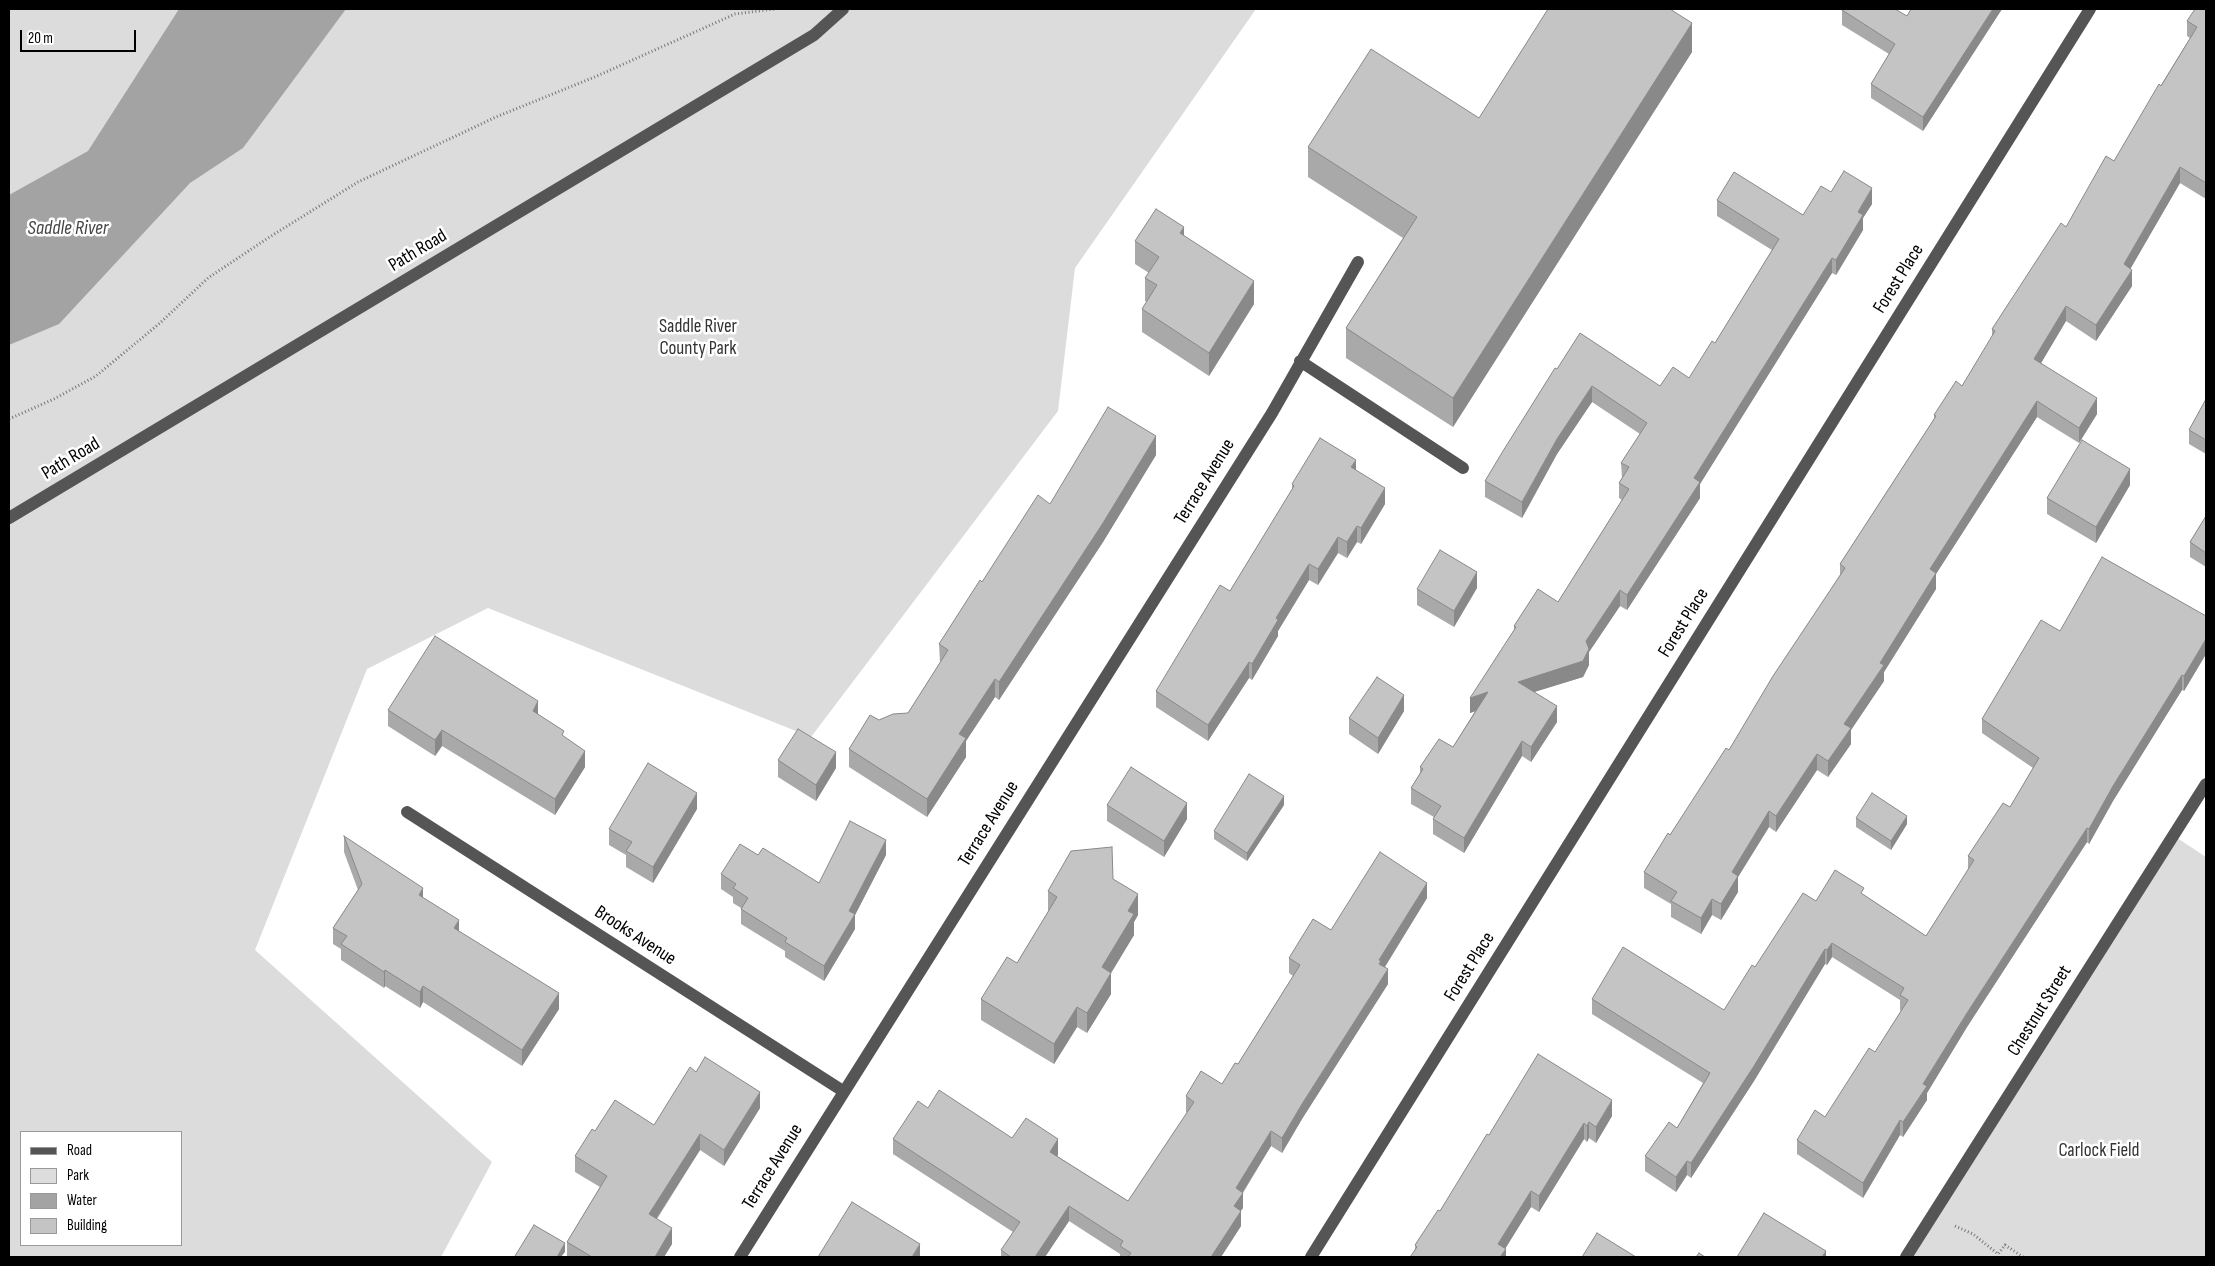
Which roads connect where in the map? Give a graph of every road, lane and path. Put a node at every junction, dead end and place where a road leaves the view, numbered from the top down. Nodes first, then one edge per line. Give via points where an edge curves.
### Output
1 (774, 9) edge
2 (843, 9) edge
3 (2090, 9) edge
4 (1358, 262) dead end
5 (1300, 361) junction
6 (9, 419) edge
7 (1463, 468) dead end
8 (9, 518) edge
9 (2206, 784) edge
10 (407, 812) dead end
11 (843, 1091) junction
12 (1932, 1216) junction
13 (740, 1257) edge
14 (1311, 1257) edge
15 (1906, 1257) edge
16 (2023, 1257) edge

1 - 6 path via 735,14 496,117 358,182 208,278 96,376
2 - 8 street, Path Road via 814,35
3 - 14 street, Forest Place
4 - 5 street, Terrace Avenue
5 - 7 street
5 - 11 street, Terrace Avenue via 1272,413
9 - 12 street, Chestnut Street
10 - 11 street, Brooks Avenue
11 - 13 street, Terrace Avenue
12 - 15 street, Chestnut Street
12 - 16 path via 1973,1234 1998,1254 2004,1245

